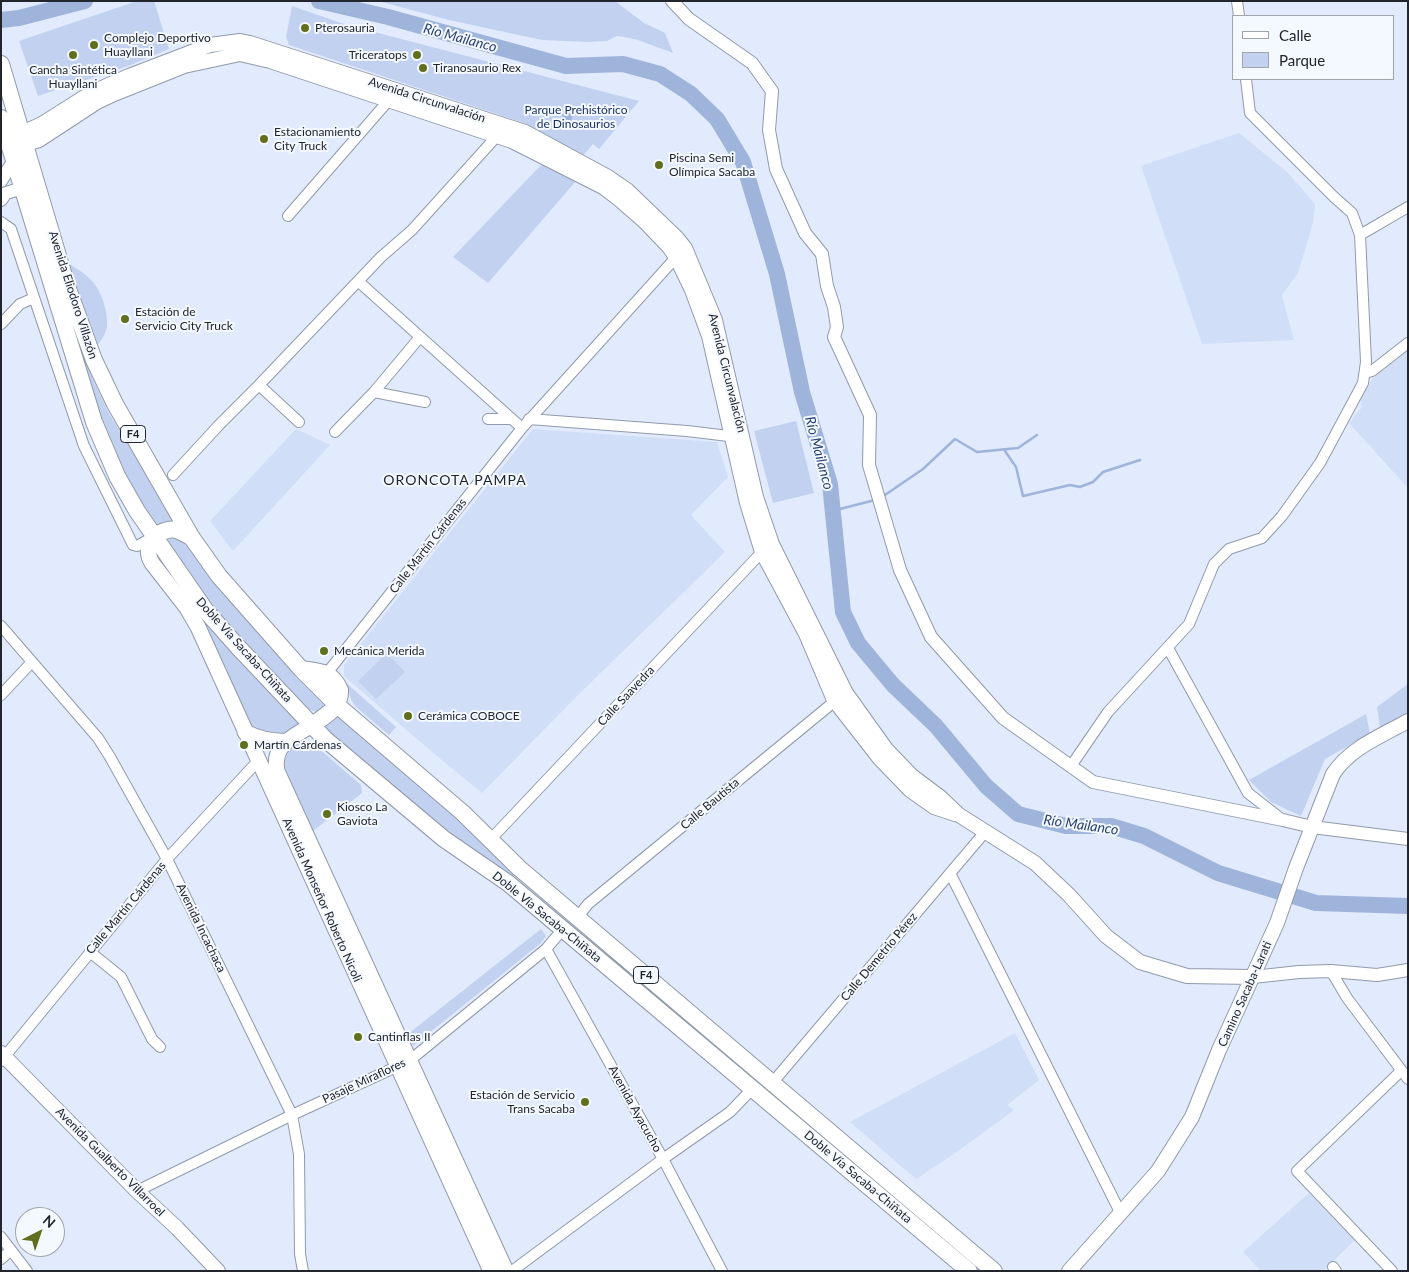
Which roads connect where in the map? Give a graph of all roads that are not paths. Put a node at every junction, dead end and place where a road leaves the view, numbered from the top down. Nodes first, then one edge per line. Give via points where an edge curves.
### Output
1 (672, 1) edge
2 (1238, 1) edge
3 (1239, 15) edge
4 (271, 56) junction
5 (1, 64) edge
6 (1246, 80) edge
7 (389, 100) junction
8 (1, 118) edge
9 (499, 130) junction
10 (24, 139) junction
11 (14, 160) junction
12 (1, 181) edge
13 (23, 188) junction
14 (1, 200) edge
15 (1408, 207) edge
16 (288, 216) dead end
17 (1, 222) edge
18 (1360, 235) junction
19 (681, 252) junction
20 (359, 282) junction
21 (34, 298) junction
22 (1, 324) edge
23 (420, 337) junction
24 (1408, 343) edge
25 (1365, 373) junction
26 (259, 385) junction
27 (374, 392) junction
28 (425, 402) dead end
29 (488, 419) dead end
30 (512, 419) junction
31 (529, 419) junction
32 (299, 422) dead end
33 (522, 428) junction
34 (335, 432) dead end
35 (737, 437) junction
36 (173, 475) dead end
37 (154, 537) junction
38 (192, 538) junction
39 (762, 552) junction
40 (1, 626) edge
41 (1168, 648) junction
42 (32, 662) junction
43 (301, 669) junction
44 (327, 673) junction
45 (1, 695) edge
46 (840, 697) junction
47 (337, 705) junction
48 (1408, 721) edge
49 (312, 725) junction
50 (245, 732) junction
51 (287, 741) junction
52 (258, 761) junction
53 (1071, 766) junction
54 (1283, 820) junction
55 (1312, 827) junction
56 (986, 832) junction
57 (491, 839) junction
58 (1408, 839) edge
59 (167, 859) junction
60 (950, 873) junction
61 (577, 918) junction
62 (563, 930) junction
63 (546, 949) junction
64 (90, 952) junction
65 (1408, 970) edge
66 (1331, 971) junction
67 (1253, 977) junction
68 (160, 1047) dead end
69 (3, 1057) edge
70 (403, 1064) junction
71 (1404, 1075) edge
72 (773, 1082) junction
73 (753, 1088) junction
74 (292, 1115) junction
75 (663, 1158) junction
76 (137, 1191) junction
77 (1121, 1214) junction
78 (1, 1237) edge
79 (11, 1250) junction
80 (1, 1259) edge
81 (27, 1271) edge
82 (218, 1271) edge
83 (304, 1271) edge
84 (492, 1271) edge
85 (506, 1271) edge
86 (512, 1271) edge
87 (722, 1271) edge
88 (969, 1271) edge
89 (994, 1271) edge
90 (1069, 1271) edge
91 (1392, 1271) edge

1 - 53 street via 690,19 752,63 772,91 769,130 776,169 805,233 822,254 837,327 834,337 870,415 869,465 900,570 931,637 1003,718
2 - 3 street
4 - 7 main road, Avenida Circunvalación
4 - 9 main road, Avenida Circunvalación
4 - 10 main road, Avenida Circunvalación via 250,42 240,41 97,102 39,140
5 - 10 highway, Avenida Eliodoro Villazón / F4
6 - 18 street via 1250,113 1352,213
7 - 9 main road, Avenida Circunvalación
7 - 16 street
8 - 11 highway, Avenida Eliodoro Villazón / F4
9 - 19 main road, Avenida Circunvalación via 512,141 582,170
9 - 20 street via 412,230
10 - 38 highway, Avenida Eliodoro Villazón / F4 via 67,286 94,360 115,404
11 - 12 street
11 - 13 highway, Avenida Eliodoro Villazón / F4
13 - 14 street via 6,193
13 - 37 highway, Avenida Eliodoro Villazón / F4 via 94,422 117,476
15 - 18 street
17 - 21 street via 11,229
18 - 25 street
19 - 31 street, Calle Martín Cárdenas
19 - 35 main road, Avenida Circunvalación
20 - 23 street
20 - 26 street
21 - 22 street via 20,304
21 - 37 street via 84,446 130,541 137,546
23 - 27 street
23 - 30 street
24 - 25 street
25 - 41 street via 1363,383 1320,463 1262,538 1229,549 1214,564 1189,624
26 - 32 street
26 - 36 street
27 - 28 street
27 - 34 street
29 - 30 street
30 - 33 street
31 - 33 street, Calle Martín Cárdenas
31 - 35 street
33 - 44 street, Calle Martín Cárdenas
35 - 39 main road, Avenida Circunvalación via 747,503
35 - 46 main road, Avenida Circunvalación via 772,544
37 - 38 highway via 174,529
37 - 49 highway, Doble Vía Sacaba-Chiñata / F4 via 206,611
37 - 50 main road, Avenida Monseñor Roberto Nicoli via 148,556 198,627
38 - 43 highway, Doble Vía Sacaba-Chiñata / F4 via 218,576
39 - 46 main road, Avenida Circunvalación
39 - 57 street, Calle Saavedra
40 - 42 street, Avenida Incachaca
41 - 53 street via 1108,712
41 - 54 street via 1248,793
42 - 45 street
42 - 59 street, Avenida Incachaca via 98,738
43 - 44 highway
43 - 47 highway, Doble Vía Sacaba-Chiñata / F4
44 - 47 highway via 340,690
46 - 56 main road, Avenida Circunvalación via 880,759 910,790 934,807 958,815
46 - 61 street, Calle Bautista via 588,904
47 - 49 highway
47 - 57 highway, Doble Vía Sacaba-Chiñata / F4
48 - 55 main road, Camino Sacaba-Larati via 1341,762
49 - 51 main road
49 - 62 highway, Doble Vía Sacaba-Chiñata / F4 via 444,839 508,882
50 - 51 main road via 264,740
50 - 52 main road, Avenida Monseñor Roberto Nicoli
51 - 70 main road, Avenida Monseñor Roberto Nicoli via 277,754 277,771
52 - 59 street, Calle Martín Cárdenas
52 - 70 main road, Avenida Monseñor Roberto Nicoli
53 - 54 street via 1093,782
54 - 55 street
55 - 58 street
55 - 67 main road, Camino Sacaba-Larati via 1277,924
56 - 60 street, Calle Demetrio Pérez
56 - 67 main road, Avenida Circunvalación via 1035,863 1106,936 1140,962 1187,976
57 - 61 highway, Doble Vía Sacaba-Chiñata / F4 via 514,865
59 - 64 street, Calle Martín Cárdenas
59 - 74 street, Avenida Incachaca
60 - 72 street, Calle Demetrio Pérez
60 - 77 street
61 - 72 highway, Doble Vía Sacaba-Chiñata / F4
62 - 63 street, Pasaje Miraflores
62 - 73 highway, Doble Vía Sacaba-Chiñata / F4
63 - 70 street, Pasaje Miraflores
63 - 75 street, Avenida Ayacucho
64 - 68 street via 121,977 152,1039
64 - 69 street, Calle Martín Cárdenas
65 - 66 street via 1377,974
66 - 67 street
66 - 71 street
67 - 77 main road, Camino Sacaba-Larati via 1192,1117 1158,1171
69 - 76 main road, Avenida Gualberto Villarroel
70 - 74 street, Pasaje Miraflores
70 - 84 main road, Avenida Monseñor Roberto Nicoli
70 - 85 main road, Avenida Monseñor Roberto Nicoli
71 - 91 street via 1297,1171
72 - 89 highway, Doble Vía Sacaba-Chiñata / F4
73 - 75 street via 730,1112
73 - 88 highway, Doble Vía Sacaba-Chiñata / F4
74 - 76 street, Pasaje Miraflores
74 - 83 street, Avenida Incachaca via 299,1154 300,1254
75 - 86 street
75 - 87 street, Avenida Ayacucho
76 - 82 main road, Avenida Gualberto Villarroel
77 - 90 main road, Camino Sacaba-Larati
78 - 79 street
79 - 80 street
79 - 81 street

